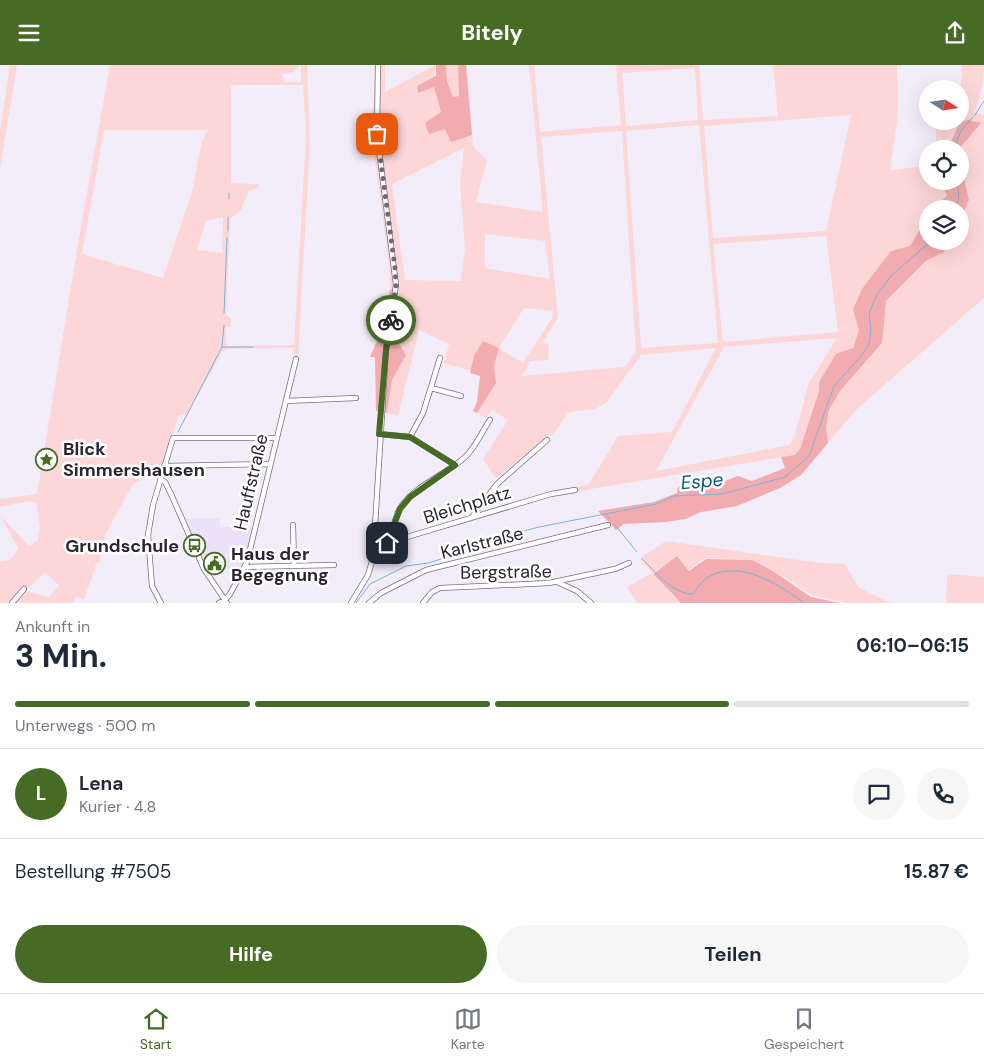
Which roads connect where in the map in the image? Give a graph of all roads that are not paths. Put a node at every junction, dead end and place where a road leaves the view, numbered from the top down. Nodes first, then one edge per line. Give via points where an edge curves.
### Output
1 (378, 65) edge
2 (440, 358) dead end
3 (296, 359) dead end
4 (431, 388) junction
5 (461, 396) dead end
6 (356, 398) dead end
7 (286, 401) junction
8 (490, 419) dead end
9 (379, 434) junction
10 (410, 437) junction
11 (276, 438) junction
12 (547, 441) dead end
13 (269, 465) junction
14 (455, 465) junction
15 (164, 466) junction
16 (160, 479) junction
17 (575, 490) dead end
18 (471, 518) junction
19 (293, 525) dead end
20 (608, 525) dead end
21 (387, 543) junction
22 (373, 558) junction
23 (630, 563) dead end
24 (294, 565) junction
25 (334, 565) dead end
26 (244, 567) junction
27 (556, 582) junction
28 (24, 589) dead end
29 (20, 593) junction
30 (226, 602) edge
31 (8, 603) edge
32 (12, 603) edge
33 (162, 603) edge
34 (219, 603) edge
35 (351, 603) edge
36 (369, 603) edge
37 (423, 603) edge
38 (591, 603) edge

1 - 9 street via 377,134 396,285 386,350
2 - 4 street
3 - 7 street, Hauffstraße
4 - 5 street
4 - 10 street
6 - 7 street
7 - 11 street, Hauffstraße
8 - 14 street via 466,457
9 - 10 street
9 - 22 street
10 - 14 street
11 - 13 street, Hauffstraße
11 - 15 street via 173,438
12 - 18 street via 497,483
13 - 15 street
13 - 26 street, Hauffstraße
14 - 21 street via 410,497 400,509
15 - 16 street
16 - 30 street via 171,494 204,569
16 - 33 street via 148,535 152,586
17 - 18 street, Bleichplatz
18 - 21 street, Bleichplatz
19 - 24 street
20 - 36 street, Karlstraße via 426,570
21 - 22 street
22 - 35 street via 368,575
23 - 27 street
24 - 25 street
24 - 26 street
26 - 30 street, Hauffstraße
27 - 37 street, Bergstraße via 440,588
27 - 38 street, Bergstraße via 577,591
28 - 29 street
29 - 31 street
29 - 32 street
30 - 34 street

